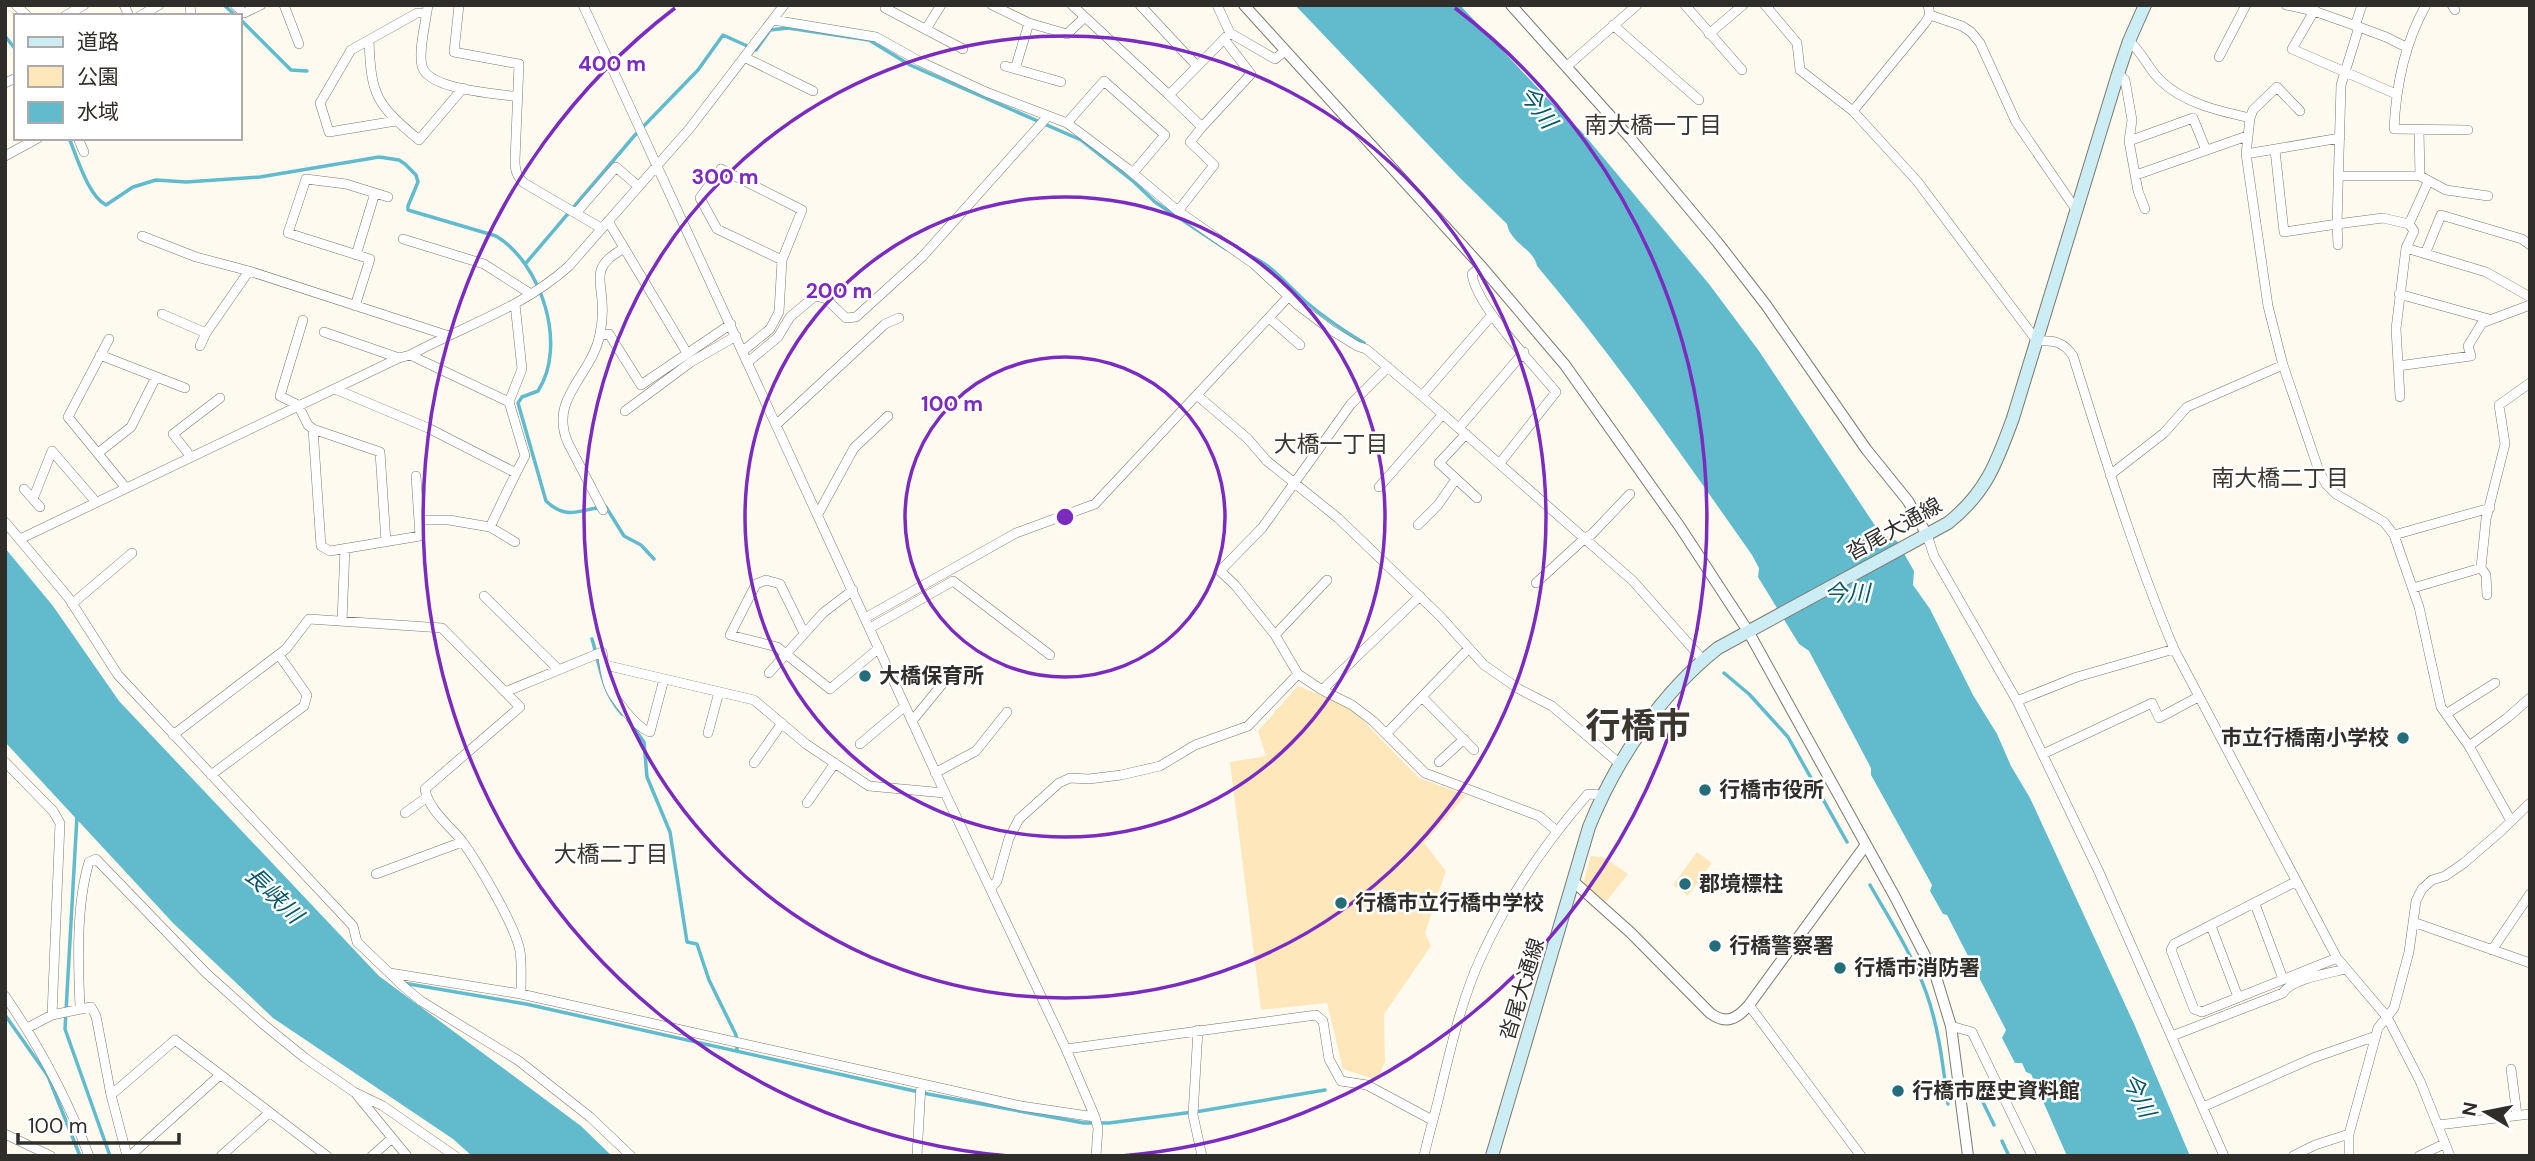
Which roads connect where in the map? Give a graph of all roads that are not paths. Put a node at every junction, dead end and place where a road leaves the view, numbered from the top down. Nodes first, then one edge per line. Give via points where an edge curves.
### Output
1 (84, 5) edge
2 (235, 5) edge
3 (261, 5) edge
4 (284, 5) edge
5 (459, 5) edge
6 (583, 5) edge
7 (784, 5) edge
8 (941, 5) edge
9 (992, 5) edge
10 (1072, 5) edge
11 (1140, 5) edge
12 (1217, 5) edge
13 (1244, 5) edge
14 (1511, 5) edge
15 (1637, 5) edge
16 (1685, 5) edge
17 (1742, 5) edge
18 (1765, 5) edge
19 (2145, 5) edge
20 (2246, 5) edge
21 (2286, 5) edge
22 (2362, 5) edge
23 (2426, 5) edge
24 (885, 8) dead end
25 (2314, 8) edge
26 (427, 9) edge
27 (1929, 10) edge
28 (68, 14) edge
29 (1085, 18) junction
30 (773, 20) junction
31 (1029, 23) junction
32 (1613, 25) junction
33 (2357, 27) junction
34 (926, 29) junction
35 (1709, 34) junction
36 (1227, 36) junction
37 (369, 40) junction
38 (2129, 41) junction
39 (299, 44) dead end
40 (2406, 47) junction
41 (962, 49) dead end
42 (1285, 51) junction
43 (744, 57) junction
44 (2219, 57) dead end
45 (1197, 66) junction
46 (1566, 67) junction
47 (1742, 70) dead end
48 (2343, 70) junction
49 (2119, 74) junction
50 (1061, 82) dead end
51 (463, 88) junction
52 (813, 91) dead end
53 (2396, 94) junction
54 (1169, 95) junction
55 (518, 97) junction
56 (1699, 100) dead end
57 (1853, 111) junction
58 (2300, 111) dead end
59 (1048, 116) junction
60 (2250, 118) junction
61 (396, 121) junction
62 (1067, 123) junction
63 (1202, 127) junction
64 (2419, 130) junction
65 (2468, 131) dead end
66 (2247, 136) junction
67 (2340, 138) junction
68 (34, 140) edge
69 (79, 140) edge
70 (2129, 141) junction
71 (2275, 149) junction
72 (2206, 150) junction
73 (84, 152) dead end
74 (2246, 154) junction
75 (5, 156) edge
76 (657, 164) junction
77 (1133, 173) junction
78 (2136, 176) junction
79 (2339, 176) junction
80 (2424, 179) junction
81 (638, 186) junction
82 (375, 193) junction
83 (2488, 196) dead end
84 (388, 197) dead end
85 (2145, 209) dead end
86 (1178, 211) junction
87 (2077, 211) junction
88 (577, 212) junction
89 (2337, 224) junction
90 (2409, 224) junction
91 (605, 225) junction
92 (142, 236) dead end
93 (403, 239) dead end
94 (2338, 245) dead end
95 (2530, 245) edge
96 (624, 248) junction
97 (2406, 248) junction
98 (2425, 254) junction
99 (356, 255) junction
100 (782, 260) junction
101 (1481, 266) junction
102 (248, 271) junction
103 (531, 294) junction
104 (2399, 294) junction
105 (1289, 296) junction
106 (2530, 297) edge
107 (515, 304) junction
108 (2530, 305) edge
109 (355, 306) junction
110 (162, 314) dead end
111 (1492, 316) junction
112 (899, 318) dead end
113 (1269, 318) junction
114 (2489, 319) junction
115 (303, 320) dead end
116 (731, 324) junction
117 (206, 332) junction
118 (324, 332) dead end
119 (446, 335) junction
120 (600, 335) junction
121 (736, 336) junction
122 (109, 339) dead end
123 (2037, 341) junction
124 (1300, 345) dead end
125 (200, 346) dead end
126 (743, 351) junction
127 (1524, 352) junction
128 (687, 353) junction
129 (100, 355) junction
130 (410, 355) junction
131 (399, 358) junction
132 (748, 362) junction
133 (2283, 365) junction
134 (2398, 366) junction
135 (1388, 367) junction
136 (156, 377) junction
137 (2530, 383) edge
138 (185, 388) dead end
139 (335, 389) junction
140 (1198, 396) junction
141 (1422, 396) junction
142 (2400, 397) dead end
143 (220, 398) dead end
144 (509, 402) junction
145 (298, 405) junction
146 (625, 411) dead end
147 (1443, 414) junction
148 (888, 416) dead end
149 (777, 424) junction
150 (313, 429) junction
151 (1462, 431) junction
152 (98, 453) junction
153 (191, 457) junction
154 (1500, 463) junction
155 (516, 473) junction
156 (2110, 475) junction
157 (416, 477) dead end
158 (1456, 479) junction
159 (1294, 484) junction
160 (1379, 487) dead end
161 (127, 488) junction
162 (24, 489) dead end
163 (1630, 494) dead end
164 (1476, 498) dead end
165 (33, 499) junction
166 (96, 502) junction
167 (40, 507) dead end
168 (2490, 508) junction
169 (603, 510) dead end
170 (818, 514) junction
171 (420, 520) junction
172 (5, 522) edge
173 (1418, 525) dead end
174 (490, 527) junction
175 (2394, 535) junction
176 (1921, 537) junction
177 (1585, 538) junction
178 (20, 539) junction
179 (386, 542) junction
180 (515, 542) dead end
181 (345, 548) junction
182 (132, 553) dead end
183 (2481, 568) junction
184 (1326, 580) dead end
185 (1536, 583) dead end
186 (2413, 588) junction
187 (853, 590) junction
188 (2487, 595) dead end
189 (484, 596) dead end
190 (1420, 596) junction
191 (72, 604) junction
192 (865, 618) junction
193 (342, 621) junction
194 (870, 628) junction
195 (1748, 631) junction
196 (804, 633) junction
197 (1275, 635) junction
198 (879, 648) junction
199 (1469, 648) junction
200 (2174, 649) junction
201 (786, 653) junction
202 (279, 655) junction
203 (1050, 655) dead end
204 (1703, 660) junction
205 (605, 665) junction
206 (559, 670) junction
207 (953, 671) dead end
208 (769, 673) dead end
209 (1298, 674) junction
210 (664, 679) junction
211 (2495, 683) dead end
212 (1322, 690) junction
213 (505, 692) junction
214 (719, 692) junction
215 (1422, 697) junction
216 (2198, 697) junction
217 (2530, 698) edge
218 (2017, 701) junction
219 (905, 706) junction
220 (1007, 712) dead end
221 (2446, 714) junction
222 (912, 721) junction
223 (782, 723) junction
224 (708, 733) dead end
225 (1386, 734) junction
226 (173, 736) junction
227 (1464, 739) junction
228 (860, 744) dead end
229 (2469, 746) junction
230 (1474, 750) dead end
231 (2043, 754) junction
232 (5, 762) edge
233 (1439, 762) dead end
234 (754, 763) dead end
235 (835, 763) junction
236 (1620, 764) junction
237 (935, 773) junction
238 (211, 775) junction
239 (945, 793) junction
240 (1602, 795) junction
241 (426, 798) junction
242 (807, 803) dead end
243 (2530, 803) edge
244 (405, 813) dead end
245 (2511, 821) junction
246 (1557, 831) junction
247 (462, 842) junction
248 (1865, 846) junction
249 (376, 874) dead end
250 (2295, 881) junction
251 (1574, 882) junction
252 (991, 888) junction
253 (2530, 894) edge
254 (2255, 904) junction
255 (2413, 922) junction
256 (2211, 926) junction
257 (2492, 950) junction
258 (2337, 958) junction
259 (2530, 963) edge
260 (2346, 969) junction
261 (389, 972) junction
262 (2283, 979) junction
263 (521, 994) junction
264 (5, 996) edge
265 (2238, 997) junction
266 (1749, 1005) junction
267 (80, 1007) junction
268 (55, 1014) junction
269 (2387, 1017) junction
270 (1951, 1026) junction
271 (27, 1028) junction
272 (1198, 1030) junction
273 (2172, 1036) junction
274 (2376, 1036) junction
275 (1066, 1049) junction
276 (2511, 1069) dead end
277 (220, 1075) junction
278 (921, 1084) junction
279 (354, 1093) junction
280 (1961, 1093) junction
281 (111, 1095) junction
282 (2005, 1097) junction
283 (2203, 1107) junction
284 (269, 1113) junction
285 (2530, 1114) edge
286 (2517, 1115) junction
287 (400, 1117) junction
288 (1095, 1117) junction
289 (1432, 1120) junction
290 (2438, 1125) junction
291 (384, 1127) junction
292 (5, 1134) edge
293 (2349, 1134) junction
294 (393, 1138) junction
295 (2444, 1144) junction
296 (323, 1155) edge
297 (51, 1156) edge
298 (89, 1156) edge
299 (129, 1156) edge
300 (221, 1156) edge
301 (372, 1156) edge
302 (407, 1156) edge
303 (455, 1156) edge
304 (631, 1156) edge
305 (917, 1156) edge
306 (1096, 1156) edge
307 (1202, 1156) edge
308 (1424, 1156) edge
309 (1493, 1156) edge
310 (1861, 1156) edge
311 (1968, 1156) edge
312 (2032, 1156) edge
313 (2224, 1156) edge
314 (2293, 1156) edge
315 (2349, 1156) edge
316 (2419, 1156) edge
317 (2450, 1156) edge

1 - 28 street
2 - 3 street via 243,13
4 - 39 street
5 - 55 street via 454,52 519,64
6 - 76 street
7 - 30 street
8 - 34 street
9 - 31 street
10 - 29 street
11 - 45 street
12 - 36 street
13 - 42 street
14 - 46 street
15 - 32 street
16 - 35 street
17 - 35 street
18 - 57 street via 1797,43 1800,70
19 - 38 main road, 沓尾大通線
20 - 44 street
21 - 25 street
22 - 33 street
23 - 40 street
24 - 34 street
25 - 33 street
25 - 48 street via 2292,48
26 - 37 street
26 - 51 street via 423,70 433,81
27 - 57 street
27 - 87 street via 1962,26 1980,43 2017,122
29 - 31 street via 1067,34
29 - 54 street
30 - 43 street
30 - 59 street via 876,37 986,92
31 - 50 street via 1010,67
32 - 46 street
32 - 56 street
33 - 40 street
33 - 48 street
34 - 41 street
35 - 47 street
36 - 42 street via 1275,60
36 - 45 street
36 - 63 street via 1251,74
37 - 61 street via 372,85
37 - 61 street via 351,50 320,103 329,132
38 - 49 main road, 沓尾大通線
38 - 60 street via 2160,80 2177,93
40 - 53 street
42 - 101 street
43 - 52 street
43 - 76 street
45 - 54 street
46 - 176 street via 1675,189 1766,305 1866,449 1908,501
48 - 53 street
48 - 67 street
49 - 70 street via 2125,80 2132,120
49 - 87 main road, 沓尾大通線
51 - 55 street
51 - 61 street via 419,140
53 - 64 street via 2394,130
54 - 63 street
55 - 88 street via 518,177
57 - 123 street via 1917,181
58 - 60 street via 2277,87
59 - 62 street
59 - 132 street via 922,257 856,317 846,318 825,298 815,296
60 - 66 street
62 - 77 street
62 - 77 street via 1104,81 1165,135
63 - 86 street via 1190,142 1214,165
64 - 65 street
64 - 80 street
66 - 72 street
66 - 74 street
67 - 71 street
67 - 79 street
68 - 75 street
69 - 73 street
70 - 72 street via 2193,118
70 - 78 street
71 - 74 street
71 - 89 street via 2284,232
72 - 78 street
74 - 133 street via 2268,306
76 - 81 street
76 - 116 street
77 - 86 street
78 - 85 street
79 - 80 street
79 - 89 street
80 - 83 street via 2446,190
80 - 90 street
81 - 88 street via 615,167
81 - 91 street
82 - 84 street
82 - 99 street
82 - 99 street via 306,179 288,233
86 - 105 street via 1254,264
87 - 123 main road, 沓尾大通線
88 - 91 street
89 - 90 street via 2383,218
89 - 94 street
90 - 97 street via 2414,231
91 - 96 street
91 - 103 street via 569,266
92 - 102 street
93 - 103 street via 484,264
95 - 98 street via 2441,215
96 - 120 street via 605,262 600,272
96 - 128 street
97 - 98 street
97 - 104 street
98 - 106 street via 2486,272
99 - 109 street via 370,260
100 - 100 street via 717,229 700,198 721,169 802,210
100 - 126 street via 779,312 770,329
101 - 111 street via 1472,274 1473,280
101 - 195 street via 1565,365
102 - 109 street
102 - 117 street
103 - 107 street
104 - 114 street
104 - 134 street
105 - 113 street
105 - 135 street
107 - 119 street
107 - 144 street via 522,369
108 - 114 street
109 - 119 street
110 - 117 street
111 - 127 street
111 - 141 street
112 - 149 street via 885,324
113 - 124 street
113 - 140 street
114 - 134 street via 2468,346 2471,356
115 - 145 street via 280,396
116 - 121 street
116 - 128 street
117 - 125 street
118 - 131 street
119 - 130 street
120 - 128 street via 609,334 642,386
120 - 169 street via 564,405 562,423
121 - 126 street
121 - 146 street via 691,362
122 - 129 street
123 - 156 street via 2060,342 2073,356
123 - 176 main road, 沓尾大通線 via 1987,482 1963,511
126 - 132 street
127 - 151 street
127 - 154 street via 1556,392
129 - 136 street
129 - 152 street via 68,417
130 - 131 street
130 - 144 street
131 - 139 street
132 - 149 street
133 - 156 street via 2187,407 2164,433
133 - 175 street via 2326,484 2384,522
134 - 142 street
135 - 141 street
135 - 159 street via 1351,404
136 - 138 street
136 - 152 street via 131,427
137 - 168 street via 2499,405 2505,444
139 - 145 street
139 - 155 street via 428,428
140 - 159 street
140 - 192 street via 1095,504 1016,533
141 - 147 street
143 - 153 street via 173,434
144 - 155 street via 525,456
145 - 150 street
145 - 153 street
147 - 151 street
147 - 160 street
148 - 170 street via 854,448
149 - 170 street
150 - 179 street via 380,452
150 - 181 street via 321,546 330,551
151 - 154 street
151 - 158 street via 1438,463
152 - 161 street
153 - 161 street
154 - 177 street
155 - 174 street
156 - 200 street
157 - 171 street
158 - 164 street
158 - 173 street
159 - 190 street via 1338,518
159 - 197 street via 1262,528 1220,571
161 - 166 street
162 - 165 street
163 - 177 street
165 - 166 street via 52,451
165 - 167 street
166 - 178 street
168 - 175 street
168 - 183 street
170 - 187 street
171 - 174 street
171 - 179 street via 420,537
172 - 178 street
174 - 180 street
175 - 186 street
176 - 195 main road, 沓尾大通線
176 - 218 street
177 - 185 street
177 - 204 street via 1651,600
178 - 191 street
179 - 181 street
181 - 193 street
182 - 191 street
183 - 186 street
183 - 188 street
184 - 197 street
186 - 221 street
187 - 192 street
187 - 196 street
189 - 206 street
190 - 199 street
190 - 212 street
191 - 226 street via 118,675
192 - 194 street
193 - 202 street via 309,620
193 - 213 street via 442,628
194 - 198 street
194 - 203 street via 953,581
195 - 204 main road, 沓尾大通線
195 - 248 street
196 - 201 street
196 - 201 street via 780,583 766,580 756,584 730,635
197 - 209 street
198 - 201 street via 830,689
198 - 219 street
199 - 215 street
199 - 236 street via 1497,675 1552,706
200 - 216 street
200 - 218 street via 2077,677
201 - 208 street
202 - 226 street
202 - 238 street via 307,695 304,706
204 - 236 main road, 沓尾大通線 via 1666,699
205 - 206 street via 602,652
205 - 210 street
205 - 210 street via 609,687 619,703 650,732
206 - 213 street
207 - 222 street
209 - 212 street
209 - 252 street via 1248,726 1195,745 1160,766 1059,783 1019,819
210 - 214 street
211 - 221 street
212 - 225 street via 1352,705
213 - 241 street via 520,708 425,789
214 - 223 street via 754,700
214 - 224 street
215 - 225 street
215 - 227 street
216 - 231 street via 2159,718 2152,703
216 - 250 street
217 - 229 street
218 - 231 street
219 - 222 street
219 - 228 street
220 - 237 street via 976,751
221 - 229 street
222 - 237 street
223 - 234 street
223 - 235 street
225 - 246 street via 1425,773 1539,816
226 - 238 street
227 - 230 street
227 - 233 street
229 - 245 street
231 - 273 street
232 - 268 street via 60,824
235 - 239 street via 869,786
235 - 242 street
236 - 240 main road, 沓尾大通線
237 - 239 street
238 - 261 street via 353,926 357,942
239 - 252 street
240 - 246 street via 1588,794
240 - 251 main road, 沓尾大通線
241 - 244 street
241 - 247 street
243 - 245 street
245 - 255 street via 2464,863 2422,889
246 - 289 street via 1518,886 1481,957 1460,1014
247 - 249 street
247 - 263 street via 516,937
248 - 266 street
248 - 270 street via 1936,977
250 - 254 street
250 - 258 street
251 - 266 street via 1718,1020 1728,1021
251 - 309 main road, 沓尾大通線
252 - 275 street
253 - 257 street
254 - 256 street
254 - 262 street
255 - 257 street
255 - 269 street via 2394,1008
256 - 265 street
256 - 265 street via 2174,944 2171,950 2194,1009 2202,1012
257 - 259 street
258 - 260 street
258 - 262 street
260 - 269 street
260 - 273 street via 2286,987 2283,993
261 - 263 street
261 - 304 street via 421,1001 519,1061
262 - 265 street
263 - 278 street
264 - 271 street
266 - 310 street
267 - 268 street
267 - 279 street via 81,919 86,873 89,862 96,859 206,974
267 - 281 street via 92,1007 96,1016
268 - 271 street
269 - 274 street
269 - 290 street
270 - 280 street
270 - 282 street via 1972,1032
271 - 298 street via 69,1104
272 - 275 street
272 - 289 street via 1316,1015 1323,1021 1329,1059 1340,1081 1367,1085
272 - 307 street via 1193,1115
273 - 283 street
274 - 283 street via 2313,1058
274 - 293 street
275 - 288 street
276 - 286 street
277 - 281 street via 174,1040
277 - 284 street
277 - 299 street
278 - 288 street via 1021,1107
278 - 305 street
279 - 287 street
279 - 291 street
280 - 282 street via 1993,1090
280 - 311 street
281 - 299 street
282 - 312 street
283 - 313 street
284 - 296 street
284 - 300 street
285 - 286 street
286 - 290 street
287 - 291 street
287 - 303 street
288 - 306 street
289 - 308 street
290 - 295 street
291 - 294 street
292 - 297 street
293 - 314 street
293 - 315 street
294 - 301 street
294 - 302 street
295 - 316 street
295 - 317 street

